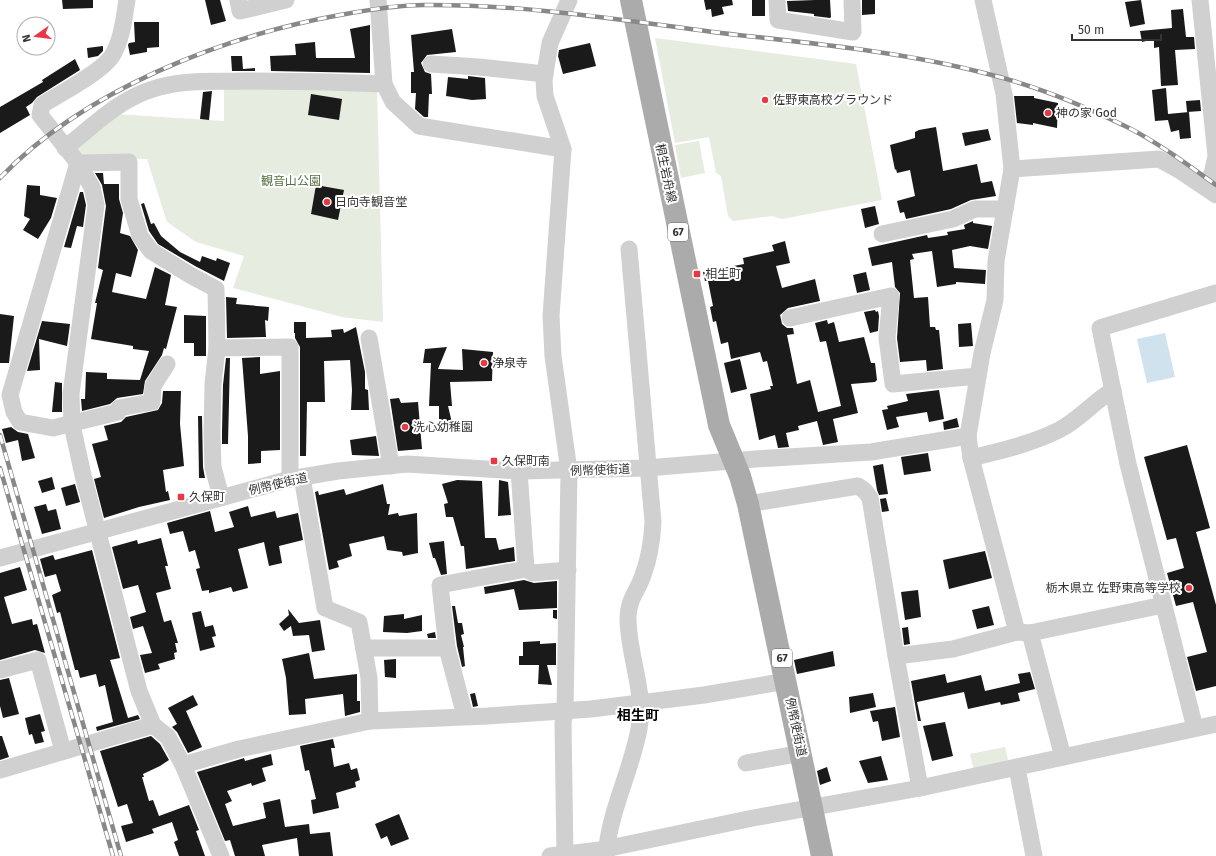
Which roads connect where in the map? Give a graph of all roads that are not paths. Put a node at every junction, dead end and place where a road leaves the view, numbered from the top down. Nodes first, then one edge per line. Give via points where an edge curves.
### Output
1 (127, 0) edge
2 (238, 0) edge
3 (286, 0) edge
4 (378, 0) edge
5 (569, 0) edge
6 (631, 0) edge
7 (777, 0) edge
8 (852, 0) edge
9 (983, 0) edge
10 (1200, 0) edge
11 (431, 64) dead end
12 (544, 74) junction
13 (384, 84) junction
14 (66, 148) junction
15 (563, 149) junction
16 (1216, 156) edge
17 (78, 163) junction
18 (1012, 169) junction
19 (1210, 191) edge
20 (1005, 210) junction
21 (882, 234) dead end
22 (629, 249) dead end
23 (1216, 293) edge
24 (790, 318) dead end
25 (369, 338) dead end
26 (217, 348) junction
27 (167, 364) dead end
28 (978, 376) junction
29 (1113, 390) junction
30 (72, 425) junction
31 (968, 436) junction
32 (971, 458) junction
33 (734, 461) junction
34 (390, 466) junction
35 (647, 468) junction
36 (519, 471) junction
37 (569, 471) junction
38 (296, 478) junction
39 (221, 497) junction
40 (748, 504) junction
41 (99, 531) junction
42 (0, 558) edge
43 (526, 569) junction
44 (568, 570) junction
45 (1163, 605) junction
46 (1024, 632) junction
47 (364, 648) junction
48 (447, 648) junction
49 (896, 656) junction
50 (0, 670) edge
51 (787, 681) junction
52 (641, 704) junction
53 (565, 711) junction
54 (465, 716) junction
55 (370, 721) junction
56 (1216, 724) edge
57 (153, 725) junction
58 (1195, 728) junction
59 (64, 751) junction
60 (802, 753) junction
61 (1063, 757) junction
62 (746, 763) dead end
63 (183, 765) junction
64 (1017, 768) junction
65 (0, 770) edge
66 (920, 788) junction
67 (812, 808) junction
68 (606, 852) edge
69 (221, 856) edge
70 (560, 856) edge
71 (822, 856) edge
72 (1034, 856) edge

1 - 14 street via 118,43 112,57 101,68 42,105 40,115
2 - 3 street via 240,11
4 - 13 street
5 - 12 street via 550,43
6 - 33 main road, 桐生岩舟線 / 67 via 720,425
7 - 8 street via 778,20 853,32
9 - 18 street via 1004,94
10 - 16 street
11 - 12 street
12 - 15 street via 545,96
13 - 14 street via 306,81 186,82 162,86 118,105
13 - 15 street via 393,102 419,126
14 - 17 street
15 - 37 street via 550,316
16 - 19 street
17 - 26 street via 129,162 129,199 140,236 151,251 216,289
17 - 30 street via 92,187 96,205 71,394
17 - 30 street via 10,395 14,412 20,422 53,428
18 - 19 street via 1159,159
18 - 20 street
20 - 21 street via 976,209 953,219
20 - 28 street via 996,261 995,300
22 - 35 street
23 - 29 street via 1100,328
24 - 28 street via 891,296 887,338 893,384
25 - 34 street
26 - 38 street via 290,347
26 - 39 street via 212,432 213,467
27 - 30 street via 154,386 152,402 119,408 118,412
28 - 31 street
29 - 32 street via 1059,430 1017,446
29 - 45 street via 1128,464
30 - 41 street
31 - 32 street
31 - 33 street via 871,452
32 - 46 street
33 - 35 street, 例幣使街道
33 - 40 main road, 例幣使街道 / 67
34 - 36 street, 例幣使街道 via 407,464
34 - 38 street, 例幣使街道
35 - 37 street, 例幣使街道
35 - 52 street via 653,522 652,548 643,577 630,599 628,617
36 - 37 street, 例幣使街道
36 - 43 street
37 - 44 street
38 - 39 street, 例幣使街道
38 - 47 street via 324,608 359,622
39 - 41 street, 例幣使街道
40 - 49 street via 858,486 865,491 870,498
40 - 51 main road, 例幣使街道 / 67
41 - 42 street, 例幣使街道
41 - 57 street via 139,691
43 - 44 street via 533,573
43 - 48 street via 440,585
44 - 53 street
45 - 46 street
45 - 58 street
46 - 49 street via 953,649
46 - 61 street
47 - 48 street
47 - 55 street via 369,678
48 - 54 street
49 - 66 street
50 - 59 street via 38,660
51 - 52 street
51 - 60 main road, 例幣使街道 / 67
52 - 53 street
52 - 68 street via 639,729 609,833
53 - 54 street
53 - 70 street
54 - 55 street
55 - 63 street via 239,749
56 - 58 street
57 - 59 street
57 - 63 street via 168,737
58 - 61 street
59 - 65 street
60 - 62 street
60 - 67 main road, 例幣使街道 / 67
61 - 64 street
63 - 69 street
64 - 66 street
64 - 72 street
66 - 67 street
67 - 68 street
67 - 71 main road, 例幣使街道 / 67
68 - 70 street

